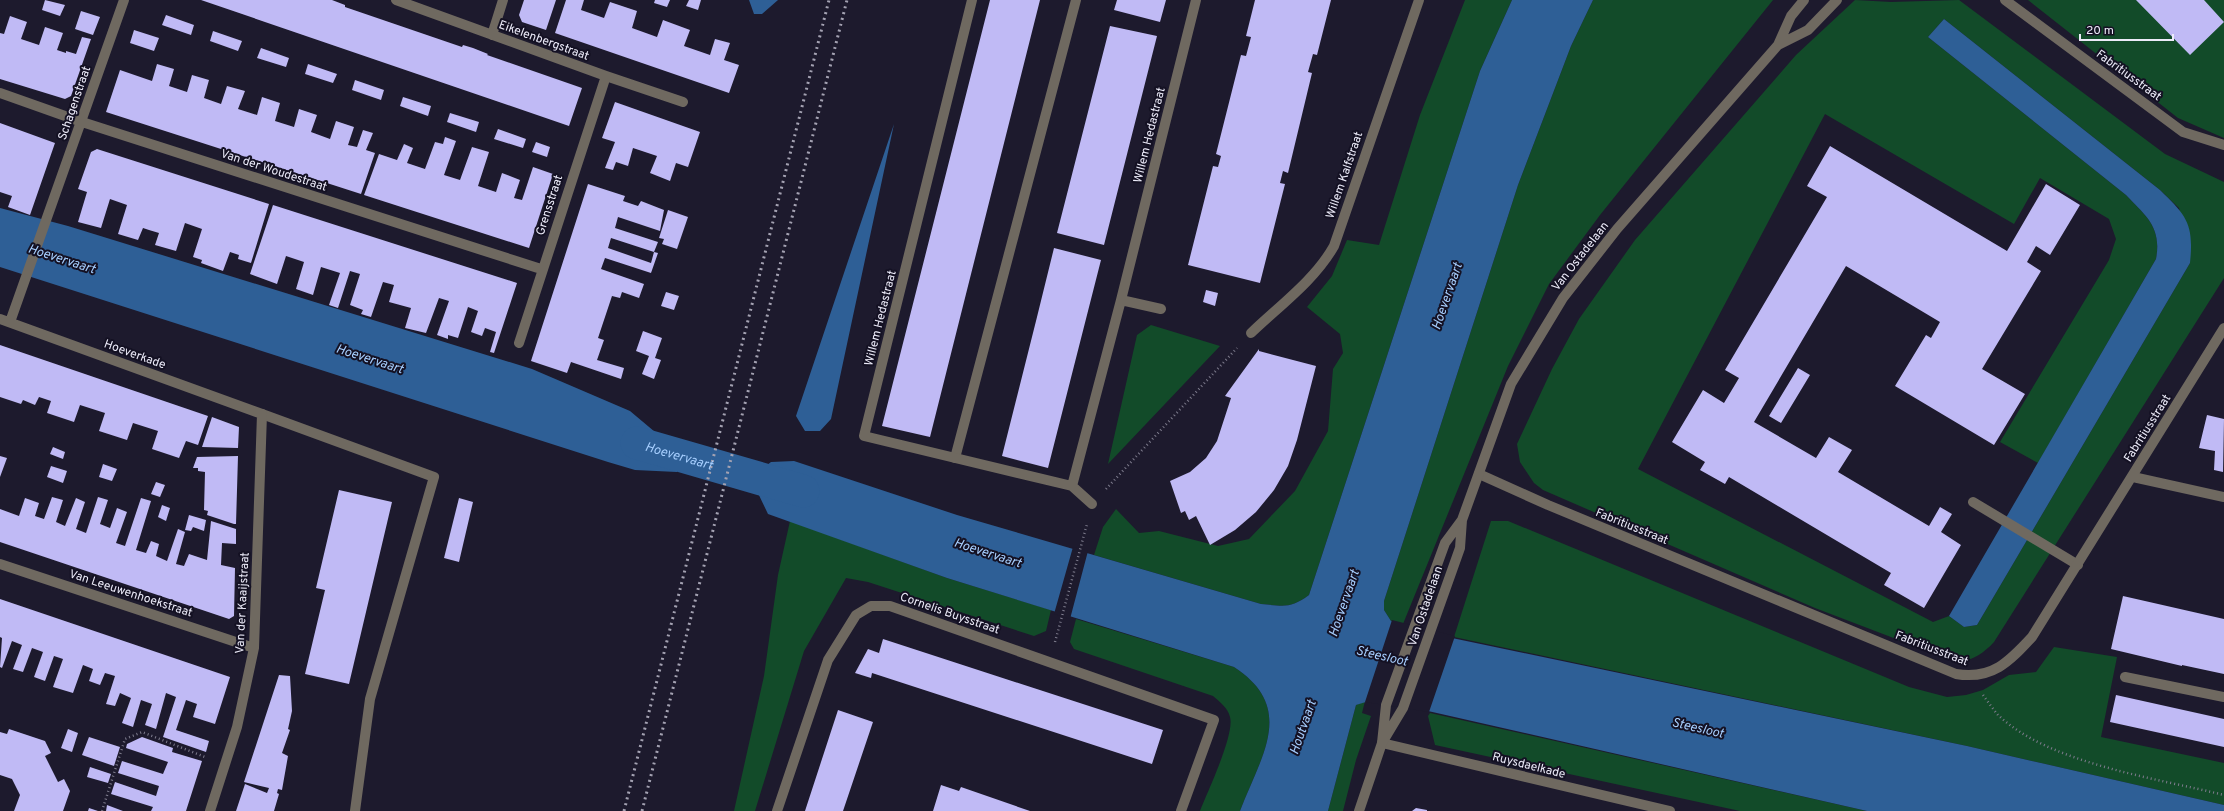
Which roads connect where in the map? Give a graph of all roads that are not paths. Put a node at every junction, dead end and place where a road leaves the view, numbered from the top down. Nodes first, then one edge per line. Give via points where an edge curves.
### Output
1 (124, 0) edge
2 (396, 0) edge
3 (503, 0) edge
4 (972, 0) edge
5 (1076, 0) edge
6 (1196, 0) edge
7 (1419, 0) edge
8 (1804, 0) edge
9 (1837, 0) edge
10 (2005, 0) edge
11 (492, 35) junction
12 (1778, 45) junction
13 (606, 76) junction
14 (0, 93) edge
15 (684, 102) dead end
16 (82, 122) junction
17 (2224, 145) edge
18 (541, 269) junction
19 (1121, 300) junction
20 (1161, 309) dead end
21 (5, 321) edge
22 (2224, 328) edge
23 (1251, 333) road end
24 (519, 343) dead end
25 (262, 414) junction
26 (955, 458) junction
27 (1479, 474) junction
28 (2133, 477) junction
29 (1072, 486) junction
30 (2224, 497) edge
31 (1973, 502) dead end
32 (1092, 504) road end
33 (1462, 520) junction
34 (0, 564) edge
35 (2078, 565) junction
36 (254, 648) junction
37 (2125, 677) dead end
38 (2224, 697) edge
39 (1382, 743) junction
40 (1626, 806) edge
41 (210, 811) edge
42 (355, 811) edge
43 (777, 811) edge
44 (1181, 811) edge
45 (1359, 811) edge
46 (1670, 811) edge

1 - 16 street, Schagenstraat
2 - 11 street, Eikelenbergstraat
3 - 11 street
4 - 26 street, Willem Hedastraat via 864,436
5 - 26 street
6 - 19 street, Willem Hedastraat
7 - 23 street, Willem Kalfstraat via 1334,246 1315,272
8 - 12 street, Van Ostadelaan via 1791,16
9 - 12 street, Van Ostadelaan via 1808,30
10 - 17 street, Fabritiusstraat via 2183,132
11 - 13 street, Eikelenbergstraat
12 - 27 street, Van Ostadelaan via 1618,229 1563,298 1511,384
13 - 15 street, Eikelenbergstraat
13 - 18 street, Grensstraat
14 - 16 street, Van der Woudestraat
16 - 18 street, Van der Woudestraat
16 - 21 street, Schagenstraat via 24,280
18 - 24 street, Grensstraat
19 - 20 street
19 - 29 street, Willem Hedastraat
21 - 25 street, Hoeverkade
22 - 28 street, Fabritiusstraat
25 - 36 street, Van der Kaaijstraat
25 - 42 street, Hoeverkade via 434,477 370,699
26 - 29 street, Willem Hedastraat
27 - 33 street, Van Ostadelaan
27 - 35 street, Fabritiusstraat via 1949,671 1968,676 1987,674 2012,659 2032,637
28 - 30 street
28 - 35 street, Fabritiusstraat
29 - 32 street, Willem Hedastraat
31 - 35 street
33 - 39 street, Van Ostadelaan via 1460,548 1431,630 1403,708
33 - 39 street, Van Ostadelaan via 1445,543 1386,705
34 - 36 street, Van Leeuwenhoekstraat
36 - 41 street, Van der Kaaijstraat via 237,727
37 - 38 street
39 - 40 street, Ruysdaelkade
39 - 45 street
40 - 46 street, Ruysdaelkade
43 - 44 street, Cornelis Buysstraat via 828,660 856,615 871,606 890,606 1214,720

